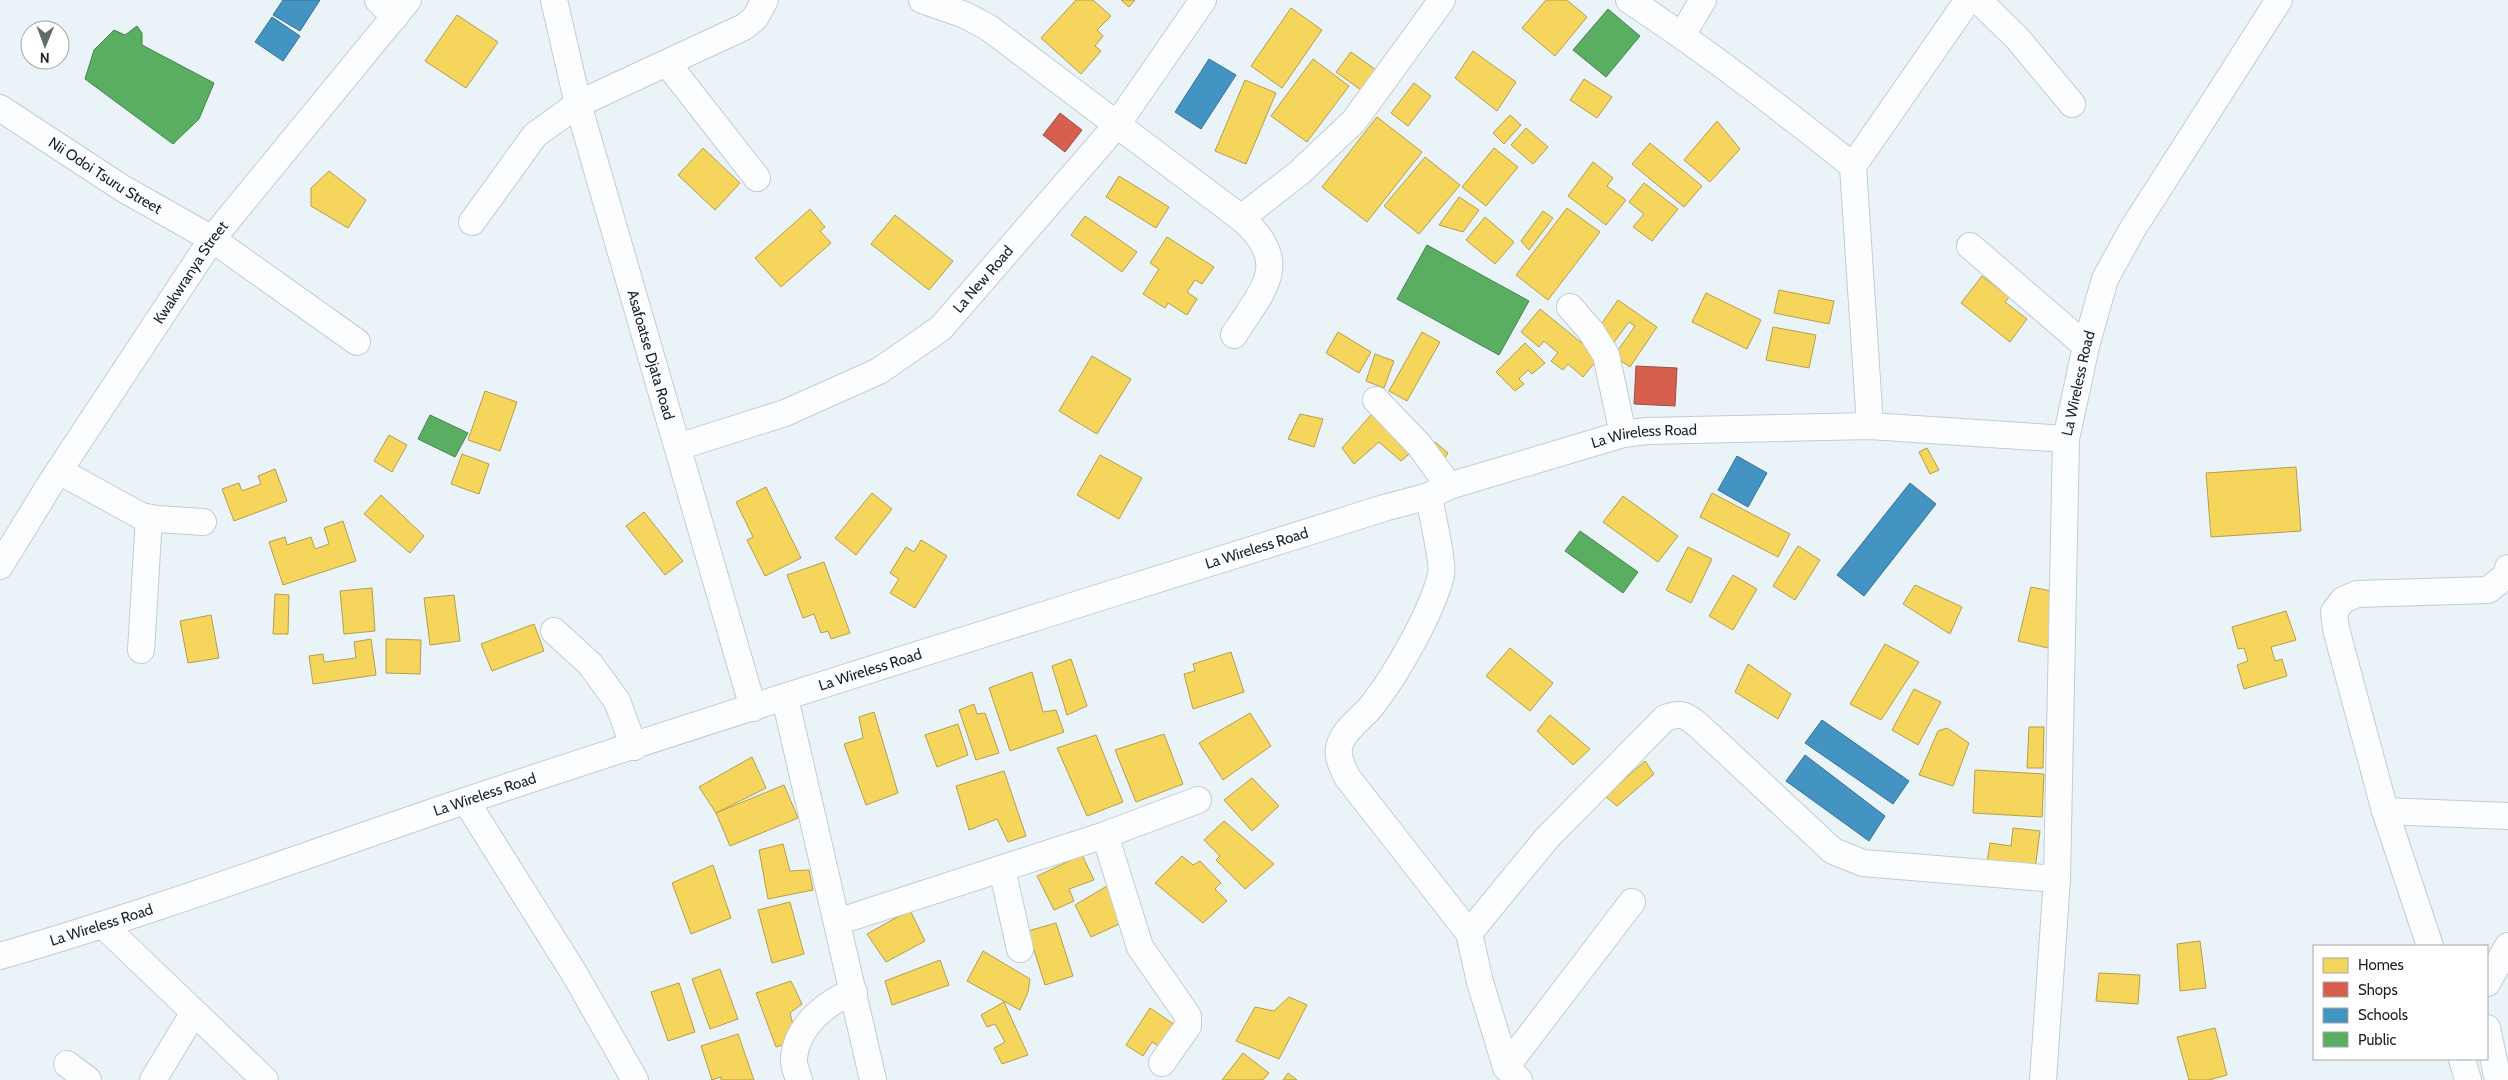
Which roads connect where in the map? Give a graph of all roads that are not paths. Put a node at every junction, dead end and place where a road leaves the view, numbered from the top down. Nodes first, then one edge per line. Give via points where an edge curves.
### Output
1 (554, 0) edge
2 (766, 0) edge
3 (922, 0) edge
4 (1203, 0) edge
5 (1442, 0) edge
6 (1629, 0) edge
7 (1703, 0) edge
8 (1968, 0) edge
9 (1978, 0) edge
10 (2279, 0) edge
11 (394, 6) edge
12 (1682, 34) junction
13 (667, 63) junction
14 (578, 104) junction
15 (2072, 104) dead end
16 (0, 108) edge
17 (1116, 126) junction
18 (1853, 166) junction
19 (757, 178) dead end
20 (1241, 218) junction
21 (472, 222) dead end
22 (212, 239) junction
23 (1970, 246) dead end
24 (1570, 307) dead end
25 (1234, 335) dead end
26 (357, 342) dead end
27 (2086, 346) junction
28 (1376, 400) dead end
29 (1870, 426) junction
30 (1623, 434) junction
31 (2066, 439) junction
32 (678, 447) junction
33 (59, 471) junction
34 (1438, 491) junction
35 (149, 518) junction
36 (203, 522) dead end
37 (0, 566) edge
38 (2508, 568) edge
39 (554, 631) dead end
40 (141, 650) dead end
41 (785, 698) junction
42 (753, 708) junction
43 (634, 746) junction
44 (1198, 800) dead end
45 (466, 801) junction
46 (2385, 811) junction
47 (2508, 816) edge
48 (1105, 836) junction
49 (1002, 869) junction
50 (2057, 880) junction
51 (1632, 902) dead end
52 (837, 922) junction
53 (104, 926) junction
54 (1469, 933) junction
55 (2430, 945) edge
56 (2508, 946) edge
57 (1020, 949) dead end
58 (0, 956) edge
59 (2488, 981) edge
60 (854, 992) junction
61 (193, 1014) junction
62 (2488, 1033) edge
63 (2462, 1060) edge
64 (1162, 1063) dead end
65 (67, 1064) dead end
66 (1512, 1074) edge
67 (88, 1080) edge
68 (154, 1080) edge
69 (265, 1080) edge
70 (636, 1080) edge
71 (799, 1080) edge
72 (873, 1080) edge
73 (2043, 1080) edge
74 (2468, 1080) edge
75 (2498, 1080) edge

1 - 14 street, Asafoatse Djata Road
2 - 13 street via 755,18 744,27
3 - 17 street via 965,15 988,28
4 - 17 street, La New Road
5 - 20 street via 1354,121 1299,173
6 - 12 street
7 - 12 street
8 - 18 street
9 - 15 street via 2018,38
10 - 27 street, La Wireless Road via 2132,230 2105,279
11 - 22 street, Kwakwranya Street
12 - 18 street
13 - 14 street
13 - 19 street
14 - 21 street via 534,135
14 - 32 street, Asafoatse Djata Road
16 - 22 street, Nii Odoi Tsuru Street via 122,188
17 - 20 street
17 - 32 street, La New Road via 942,328 870,375 785,413
18 - 29 street
20 - 25 street via 1257,232 1268,251 1269,280
22 - 26 street, Nii Odoi Tsuru Street
22 - 33 street, Kwakwranya Street
23 - 27 street
24 - 30 street via 1606,355
27 - 31 street, La Wireless Road
28 - 34 street via 1420,446
29 - 30 street, La Wireless Road
29 - 31 street, La Wireless Road
30 - 34 street, La Wireless Road
31 - 50 street
32 - 42 street, Asafoatse Djata Road
33 - 35 street
33 - 37 street, Kwakwranya Street
34 - 41 street, La Wireless Road
34 - 54 street via 1442,573 1427,616 1374,704 1344,737 1339,748 1339,761 1347,777
35 - 36 street
35 - 40 street
38 - 46 street via 2508,575 2488,590 2357,594 2343,600 2334,612
39 - 43 street via 590,664 617,701
41 - 42 street, La Wireless Road
41 - 52 street
42 - 43 street, La Wireless Road
43 - 45 street, La Wireless Road
44 - 48 street
45 - 53 street, La Wireless Road
45 - 70 street via 574,973
46 - 47 street
46 - 55 street
48 - 49 street
48 - 64 street via 1140,947 1188,1016 1188,1026
49 - 52 street
49 - 57 street
50 - 54 street via 1863,863 1833,851 1686,714 1677,713 1665,718 1547,838
50 - 73 street
51 - 66 street
52 - 60 street
53 - 58 street, La Wireless Road
53 - 61 street
54 - 66 street via 1480,982
56 - 59 street
60 - 71 street via 840,997 811,1020 794,1056
60 - 72 street
61 - 68 street
61 - 69 street
62 - 75 street
63 - 74 street
65 - 67 street

